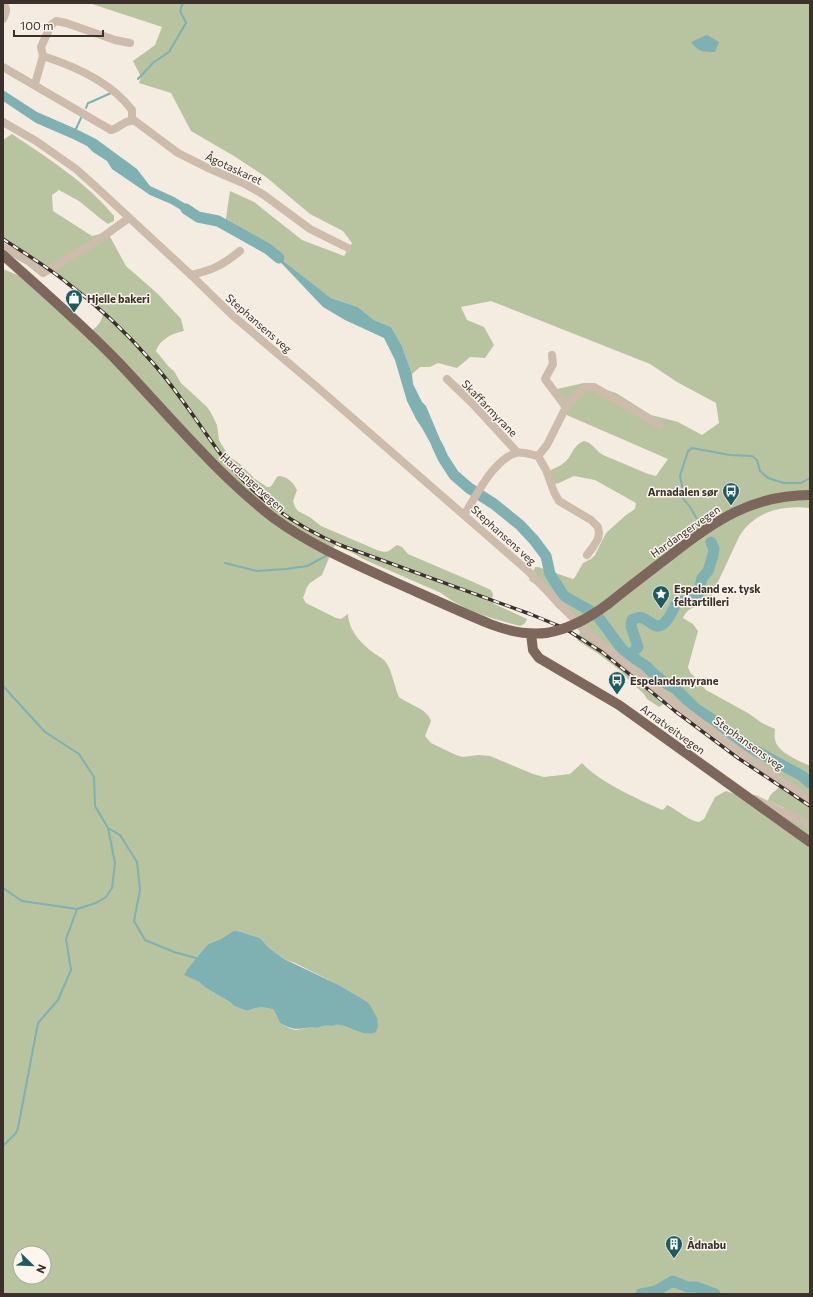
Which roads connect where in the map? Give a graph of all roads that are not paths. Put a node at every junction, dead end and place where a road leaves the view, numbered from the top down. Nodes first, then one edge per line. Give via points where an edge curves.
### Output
1 (3, 3) edge
2 (3, 19) edge
3 (130, 43) dead end
4 (43, 56) junction
5 (3, 67) edge
6 (35, 84) junction
7 (132, 120) junction
8 (3, 122) edge
9 (129, 218) junction
10 (3, 246) edge
11 (348, 248) dead end
12 (240, 251) dead end
13 (3, 255) edge
14 (191, 275) junction
15 (552, 355) dead end
16 (447, 379) dead end
17 (566, 407) junction
18 (660, 425) dead end
19 (517, 452) junction
20 (538, 456) junction
21 (810, 495) edge
22 (464, 515) junction
23 (587, 555) dead end
24 (532, 634) junction
25 (746, 795) junction
26 (810, 800) edge
27 (810, 825) edge
28 (810, 842) edge

1 - 2 street via 6,10
3 - 4 street via 56,21 50,25 41,47
4 - 6 street
4 - 7 street via 80,70 115,92 132,110
5 - 6 street
6 - 7 street via 111,130
7 - 11 street, Ågotaskaret via 178,153 264,194 310,229
8 - 9 street, Stephansens veg via 76,169
9 - 10 street via 94,243 43,273
9 - 14 street, Stephansens veg
12 - 14 street via 227,262 211,270
13 - 24 main road, Hardangervegen via 83,327 224,474 275,518 302,537 342,558 471,616 508,630
14 - 22 street, Stephansens veg via 232,315
15 - 17 street via 553,364 545,380
16 - 19 street, Skaffarmyrane
17 - 18 street via 586,387 594,387
17 - 20 street
19 - 20 street, Skaffarmyrane
19 - 22 street, Skaffarmyrane via 501,461
20 - 23 street via 559,501 591,520 598,528 598,539
21 - 24 main road, Hardangervegen, bridge via 763,501 742,508 695,536 581,622 568,628
22 - 26 street, Stephansens veg via 528,571 593,638 700,722
24 - 25 main road, Arnatveitvegen via 534,650 539,658 608,697
25 - 27 street
25 - 28 main road, Arnatveitvegen

